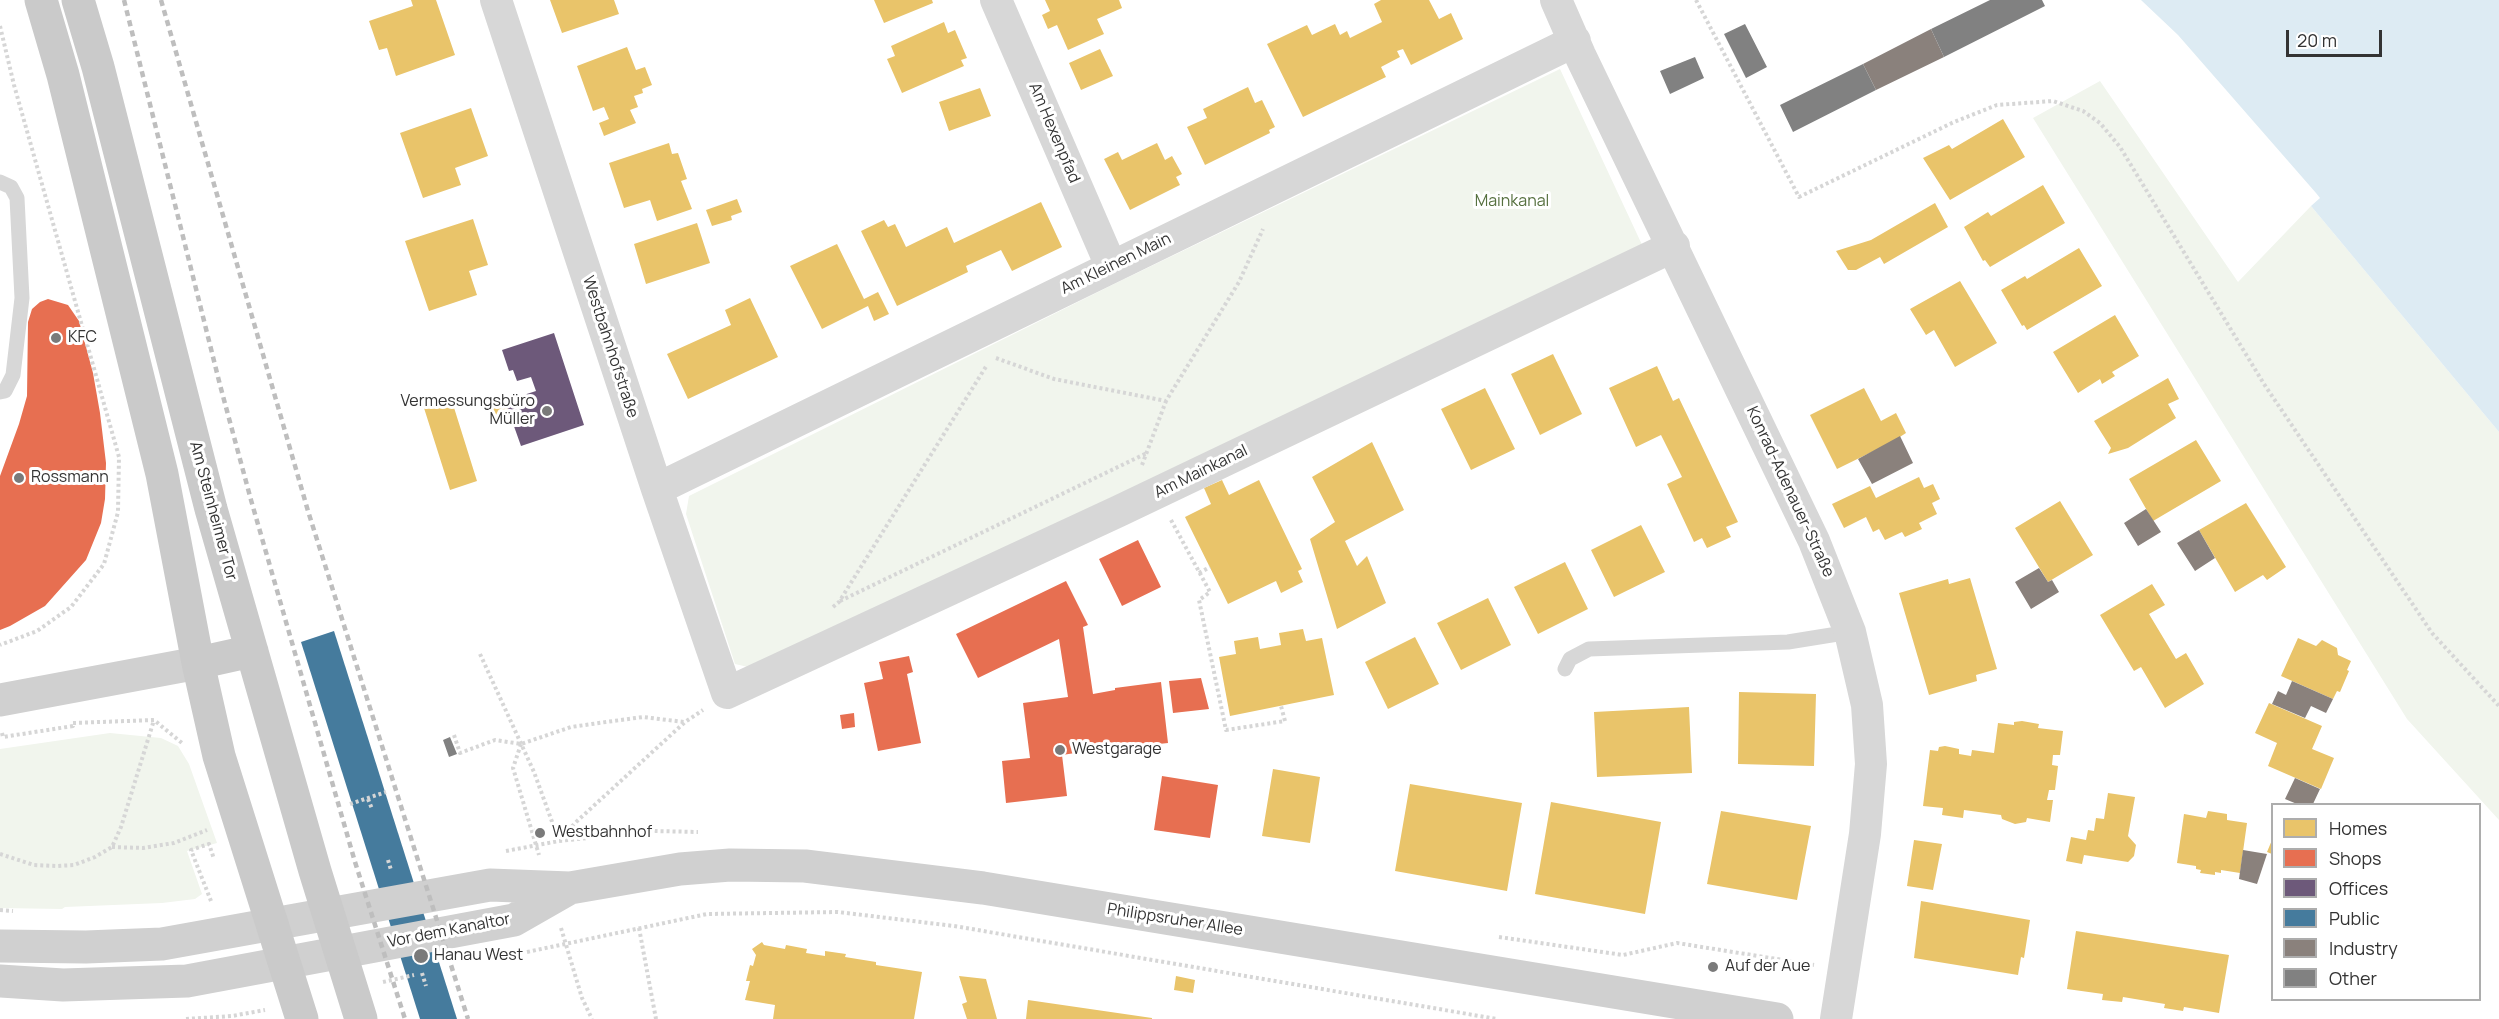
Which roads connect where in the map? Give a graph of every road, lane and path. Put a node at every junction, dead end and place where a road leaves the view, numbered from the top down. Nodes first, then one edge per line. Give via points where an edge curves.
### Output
1 (41, 0) edge
2 (78, 0) edge
3 (496, 0) edge
4 (996, 0) edge
5 (1556, 0) edge
6 (1696, 0) edge
7 (0, 26) edge
8 (1575, 41) junction
9 (0, 182) edge
10 (1280, 184) junction
11 (1674, 246) junction
12 (1111, 266) junction
13 (992, 357) dead end
14 (975, 385) dead end
15 (0, 393) edge
16 (1166, 401) junction
17 (1147, 453) junction
18 (657, 489) junction
19 (1157, 493) junction
20 (1119, 511) junction
21 (1210, 567) dead end
22 (1199, 573) junction
23 (839, 602) junction
24 (830, 609) dead end
25 (47, 624) junction
26 (49, 631) dead end
27 (1850, 632) junction
28 (0, 645) edge
29 (252, 651) junction
30 (480, 654) dead end
31 (198, 663) junction
32 (1565, 669) dead end
33 (727, 693) joint
34 (0, 700) edge
35 (1281, 706) dead end
36 (2499, 706) edge
37 (0, 733) edge
38 (453, 735) dead end
39 (521, 744) junction
40 (513, 768) dead end
41 (386, 792) dead end
42 (368, 799) junction
43 (350, 804) dead end
44 (372, 809) dead end
45 (210, 829) dead end
46 (112, 847) junction
47 (212, 851) dead end
48 (0, 854) edge
49 (570, 888) junction
50 (213, 908) dead end
51 (639, 928) junction
52 (0, 946) edge
53 (516, 954) dead end
54 (434, 970) dead end
55 (422, 973) junction
56 (0, 981) edge
57 (378, 983) dead end
58 (426, 986) dead end
59 (582, 998) dead end
60 (267, 1009) dead end
61 (359, 1015) edge
62 (232, 1017) edge
63 (302, 1017) edge
64 (186, 1019) edge
65 (591, 1019) edge
66 (656, 1019) edge
67 (1497, 1019) edge
68 (1777, 1019) edge
69 (1836, 1019) edge

1 - 31 main road via 162,474
2 - 29 main road, Am Steinheimer Tor
3 - 18 street, Westbahnhofstraße
4 - 12 street, Am Hexenpfad
5 - 8 street, Konrad-Adenauer-Straße
6 - 36 path via 1799,198 1997,105 2053,101 2082,111 2100,123 2120,147 2264,384 2432,633
7 - 25 path via 119,457 118,512 104,564 71,607
8 - 10 street, Am Kleinen Main
8 - 11 street, Konrad-Adenauer-Straße
9 - 15 lane via 11,187 17,198 22,298 13,375
10 - 12 street, Am Kleinen Main
10 - 16 path via 1239,282
11 - 19 street, Am Mainkanal
11 - 27 street, Konrad-Adenauer-Straße via 1814,541
12 - 18 street, Am Kleinen Main
13 - 16 path via 1054,380
14 - 23 path
16 - 17 path
17 - 20 path
17 - 23 path
18 - 33 street, Westbahnhofstraße
19 - 20 street, Am Mainkanal
19 - 22 path
20 - 33 street, Am Mainkanal
21 - 22 path
22 - 35 path via 1210,592 1199,600 1226,730 1285,721
23 - 24 path
25 - 26 path
25 - 28 path
27 - 32 lane via 1788,642 1589,649 1570,659
27 - 69 street, Konrad-Adenauer-Straße via 1867,705 1871,764 1865,834
29 - 31 main road
29 - 61 main road, Am Steinheimer Tor
30 - 39 path
31 - 34 main road
31 - 63 main road via 219,756
37 - 46 path via 3,737 73,723 154,720
38 - 39 path via 460,753 495,740
39 - 39 path via 559,841 685,722 643,717 571,727
39 - 40 path
41 - 42 path
42 - 43 path
42 - 44 path
45 - 46 path via 174,843
46 - 48 path via 95,858 58,866 34,865
47 - 50 path via 209,844 191,850
49 - 52 main road, Vor dem Kanaltor via 490,885 162,944
49 - 56 main road, Vor dem Kanaltor via 514,920 188,981 63,985
49 - 68 main road, Philippsruher Allee via 680,869 730,865 827,868 983,888
51 - 53 path
51 - 66 path
51 - 67 path via 707,914 838,912 954,926
54 - 55 path
55 - 57 path
55 - 58 path
59 - 65 path
60 - 62 path
62 - 64 path

